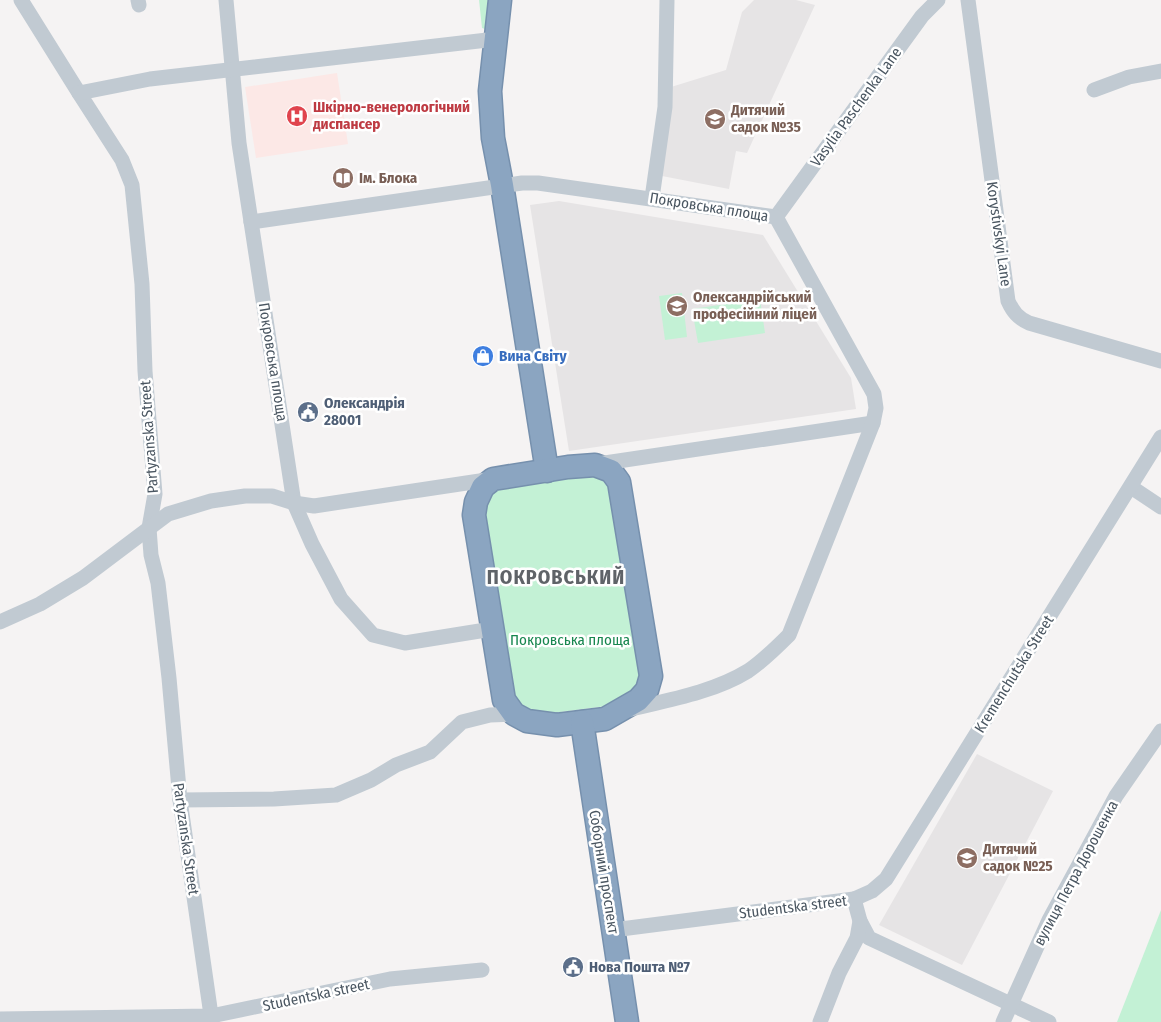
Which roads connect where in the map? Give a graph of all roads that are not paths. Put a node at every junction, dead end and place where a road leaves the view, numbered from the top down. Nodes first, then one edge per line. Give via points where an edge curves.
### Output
1 (21, 0) edge
2 (226, 0) edge
3 (500, 0) edge
4 (667, 0) edge
5 (938, 0) edge
6 (968, 0) edge
7 (496, 39) junction
8 (232, 69) junction
9 (1161, 71) edge
10 (1094, 90) dead end
11 (79, 94) junction
12 (502, 185) junction
13 (652, 198) junction
14 (776, 217) junction
15 (251, 222) junction
16 (1161, 361) edge
17 (873, 423) junction
18 (1161, 437) edge
19 (595, 464) junction
20 (546, 471) junction
21 (493, 480) junction
22 (1130, 486) junction
23 (294, 503) junction
24 (1161, 507) edge
25 (149, 528) junction
26 (0, 622) edge
27 (492, 629) junction
28 (622, 711) junction
29 (514, 714) junction
30 (582, 722) junction
31 (1161, 731) edge
32 (180, 800) junction
33 (854, 899) junction
34 (860, 921) junction
35 (613, 930) junction
36 (482, 970) dead end
37 (1011, 1005) junction
38 (212, 1019) edge
39 (0, 1020) edge
40 (627, 1022) edge
41 (820, 1022) edge
42 (1003, 1022) edge
43 (1049, 1022) edge

1 - 11 street, Partyzanska Street
2 - 8 street, Покровська площа
3 - 7 highway
4 - 13 street via 665,107
5 - 14 street, Vasylia Paschenka Lane via 922,16
6 - 16 street, Korystivskyi Lane via 1011,308 1029,323
7 - 8 street
7 - 12 highway via 490,91 493,138
8 - 11 street
8 - 15 street, Покровська площа
9 - 10 street via 1129,77
11 - 25 street, Partyzanska Street via 122,160 132,185 142,284 155,494
12 - 13 street, Покровська площа via 538,183
12 - 15 street, Покровська площа
12 - 20 highway
13 - 14 street, Покровська площа
14 - 17 street, Покровська площа via 874,394
15 - 23 street, Покровська площа
17 - 19 street
17 - 28 street, Покровська площа via 789,635 748,671 713,687
18 - 22 street, Kremenchutska Street
19 - 20 highway
19 - 28 highway, Покровська площа via 611,471 619,482 651,676 647,690
20 - 21 highway
21 - 23 street via 314,506
21 - 27 highway via 483,487 474,515
22 - 24 street
22 - 33 street, Kremenchutska Street via 886,879 872,891
23 - 25 street via 272,496 211,501 168,514
23 - 27 street, Покровська площа via 341,599 373,636 405,643
25 - 26 street via 83,578 40,604
25 - 32 street, Partyzanska Street via 169,678
27 - 29 highway via 504,700
28 - 30 highway, Покровська площа via 605,719
29 - 30 highway, Покровська площа via 527,721 557,725
29 - 32 street via 490,715 462,722 430,752 336,795
30 - 35 highway, Соборний проспект
31 - 37 street, вулиця Петра Дорошенка via 1112,804 1050,920
32 - 38 street, Partyzanska Street
33 - 34 street, Studentska street
33 - 35 street, Studentska street
34 - 37 street, Studentska street via 869,938
34 - 41 street via 855,944 839,973
35 - 40 highway, Соборний проспект
36 - 38 street, Studentska street via 390,979
37 - 42 street, вулиця Петра Дорошенка
37 - 43 street, Studentska street
38 - 39 street, Studentska street

